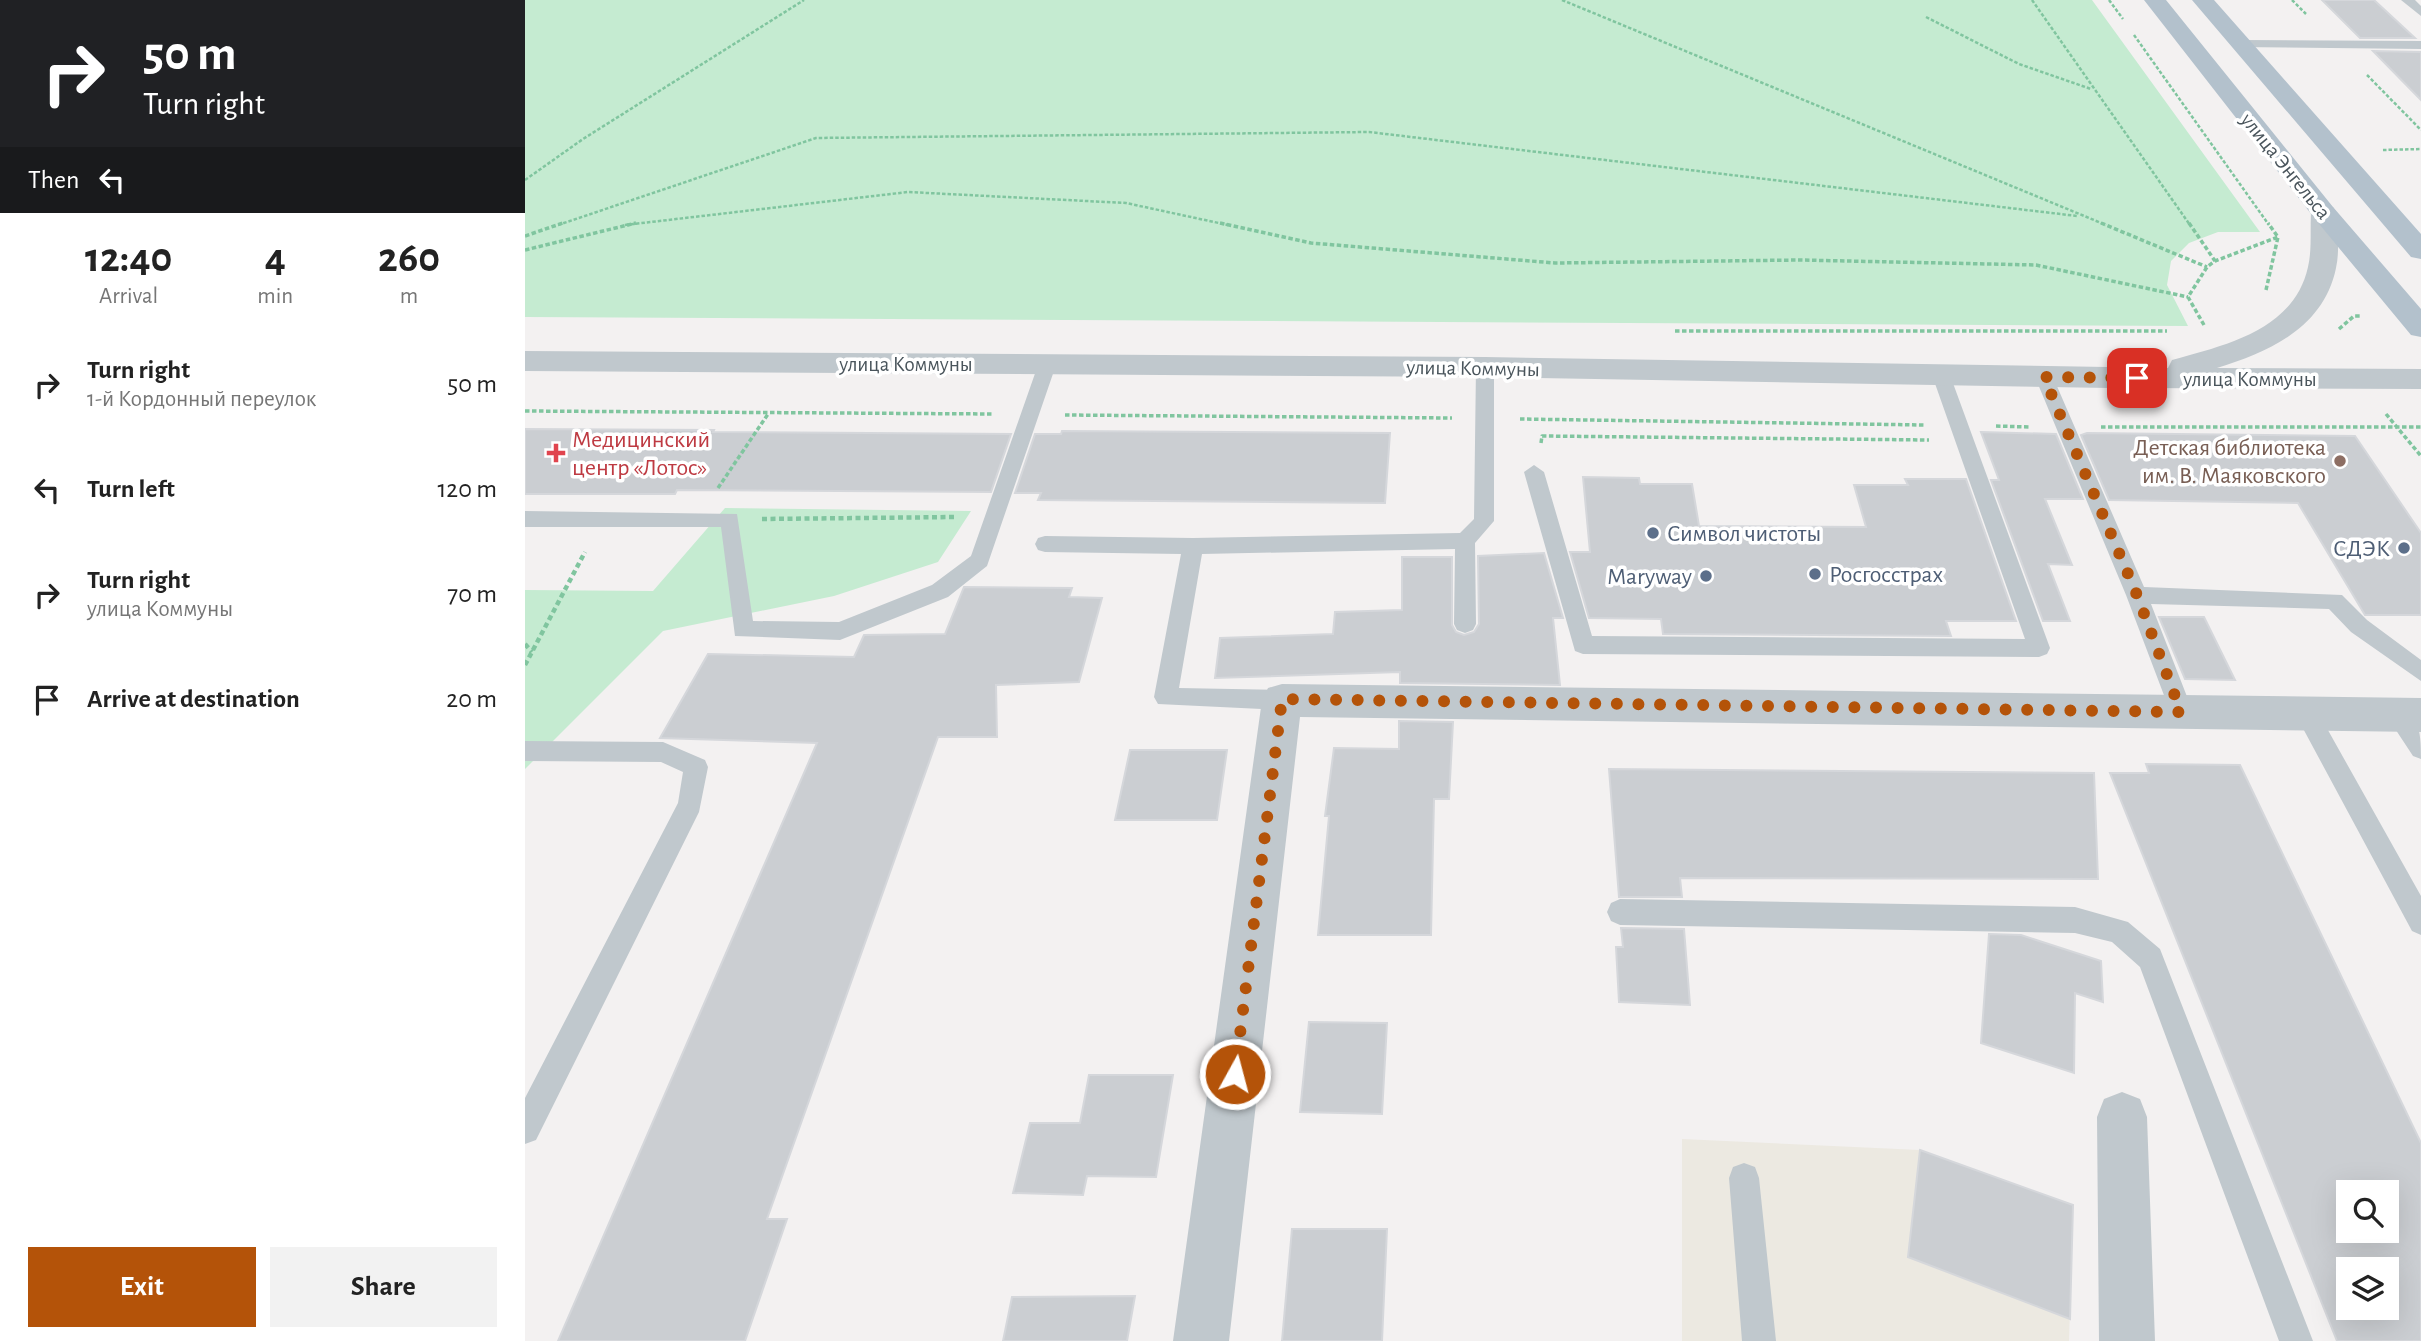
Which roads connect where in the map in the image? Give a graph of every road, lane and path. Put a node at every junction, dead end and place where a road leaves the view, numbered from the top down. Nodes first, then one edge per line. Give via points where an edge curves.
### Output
1 (804, 0) edge
2 (1562, 0) edge
3 (2032, 0) edge
4 (2109, 0) edge
5 (2155, 0) edge
6 (2203, 0) edge
7 (2407, 0) edge
8 (2421, 12) edge
9 (1926, 17) dead end
10 (2125, 23) dead end
11 (2133, 34) dead end
12 (2242, 44) junction
13 (2421, 45) edge
14 (2092, 89) junction
15 (2421, 149) edge
16 (2383, 150) dead end
17 (525, 180) edge
18 (2324, 213) junction
19 (2077, 216) junction
20 (525, 236) edge
21 (2278, 237) junction
22 (525, 250) edge
23 (2421, 251) edge
24 (2215, 261) junction
25 (2207, 267) junction
26 (2265, 294) dead end
27 (2188, 297) junction
28 (2421, 328) edge
29 (2208, 331) dead end
30 (525, 361) edge
31 (1047, 365) junction
32 (1485, 367) junction
33 (1941, 375) junction
34 (2044, 377) junction
35 (2109, 378) junction
36 (2421, 379) edge
37 (769, 413) dead end
38 (1965, 440) junction
39 (1534, 472) joint
40 (993, 517) junction
41 (525, 519) edge
42 (697, 519) junction
43 (730, 519) junction
44 (602, 520) junction
45 (1465, 541) junction
46 (1045, 544) dead end
47 (1193, 546) junction
48 (2137, 595) junction
49 (1465, 624) dead end
50 (525, 644) edge
51 (532, 652) junction
52 (525, 665) edge
53 (2421, 672) edge
54 (1282, 699) junction
55 (2181, 712) junction
56 (2307, 714) junction
57 (2410, 715) edge
58 (2421, 749) edge
59 (525, 751) edge
60 (1620, 912) dead end
61 (2421, 922) edge
62 (2122, 1118) dead end
63 (525, 1129) edge
64 (1744, 1178) dead end
65 (1201, 1341) edge
66 (1759, 1341) edge
67 (2127, 1341) edge
68 (2295, 1341) edge

1 - 17 path
2 - 19 path
3 - 14 path
4 - 10 path
5 - 18 main road, улица Энгельса
6 - 12 main road, улица Энгельса
7 - 8 lane
9 - 14 path via 2019,64
11 - 21 path
12 - 13 lane
12 - 23 main road, улица Энгельса
14 - 24 path
15 - 16 path
18 - 28 main road, улица Энгельса
18 - 35 street via 2322,270 2310,299 2283,328 2260,343 2186,366
19 - 20 path via 1369,132 816,138
19 - 25 path
21 - 24 path
21 - 26 path
22 - 27 path via 629,224 908,192 1126,203 1311,243 1555,263 1800,260 2036,265
24 - 25 path
25 - 27 path
27 - 29 path
30 - 31 street, улица Коммуны
31 - 32 street, улица Коммуны
31 - 40 lane
32 - 33 street, улица Коммуны
32 - 45 lane via 1483,521
33 - 34 street, улица Коммуны
33 - 38 lane
34 - 35 street, улица Коммуны
34 - 48 lane
35 - 36 street, улица Коммуны
37 - 42 path
38 - 39 path via 1542,436
38 - 39 lane via 2039,648 1583,645
40 - 43 path
40 - 43 lane via 980,559 940,592 840,631 743,630
41 - 44 lane
42 - 43 lane
42 - 44 lane
44 - 51 path
45 - 47 lane
45 - 49 lane
46 - 47 lane
47 - 54 lane via 1166,696
48 - 53 lane via 2334,601 2358,626
48 - 55 lane
50 - 51 path
51 - 52 path
54 - 55 street
54 - 65 street
55 - 56 street
56 - 57 street
56 - 61 lane
57 - 58 lane
59 - 63 lane via 663,752 696,767 690,804
60 - 68 lane via 2075,920 2119,931 2150,958
62 - 67 street
64 - 66 lane

